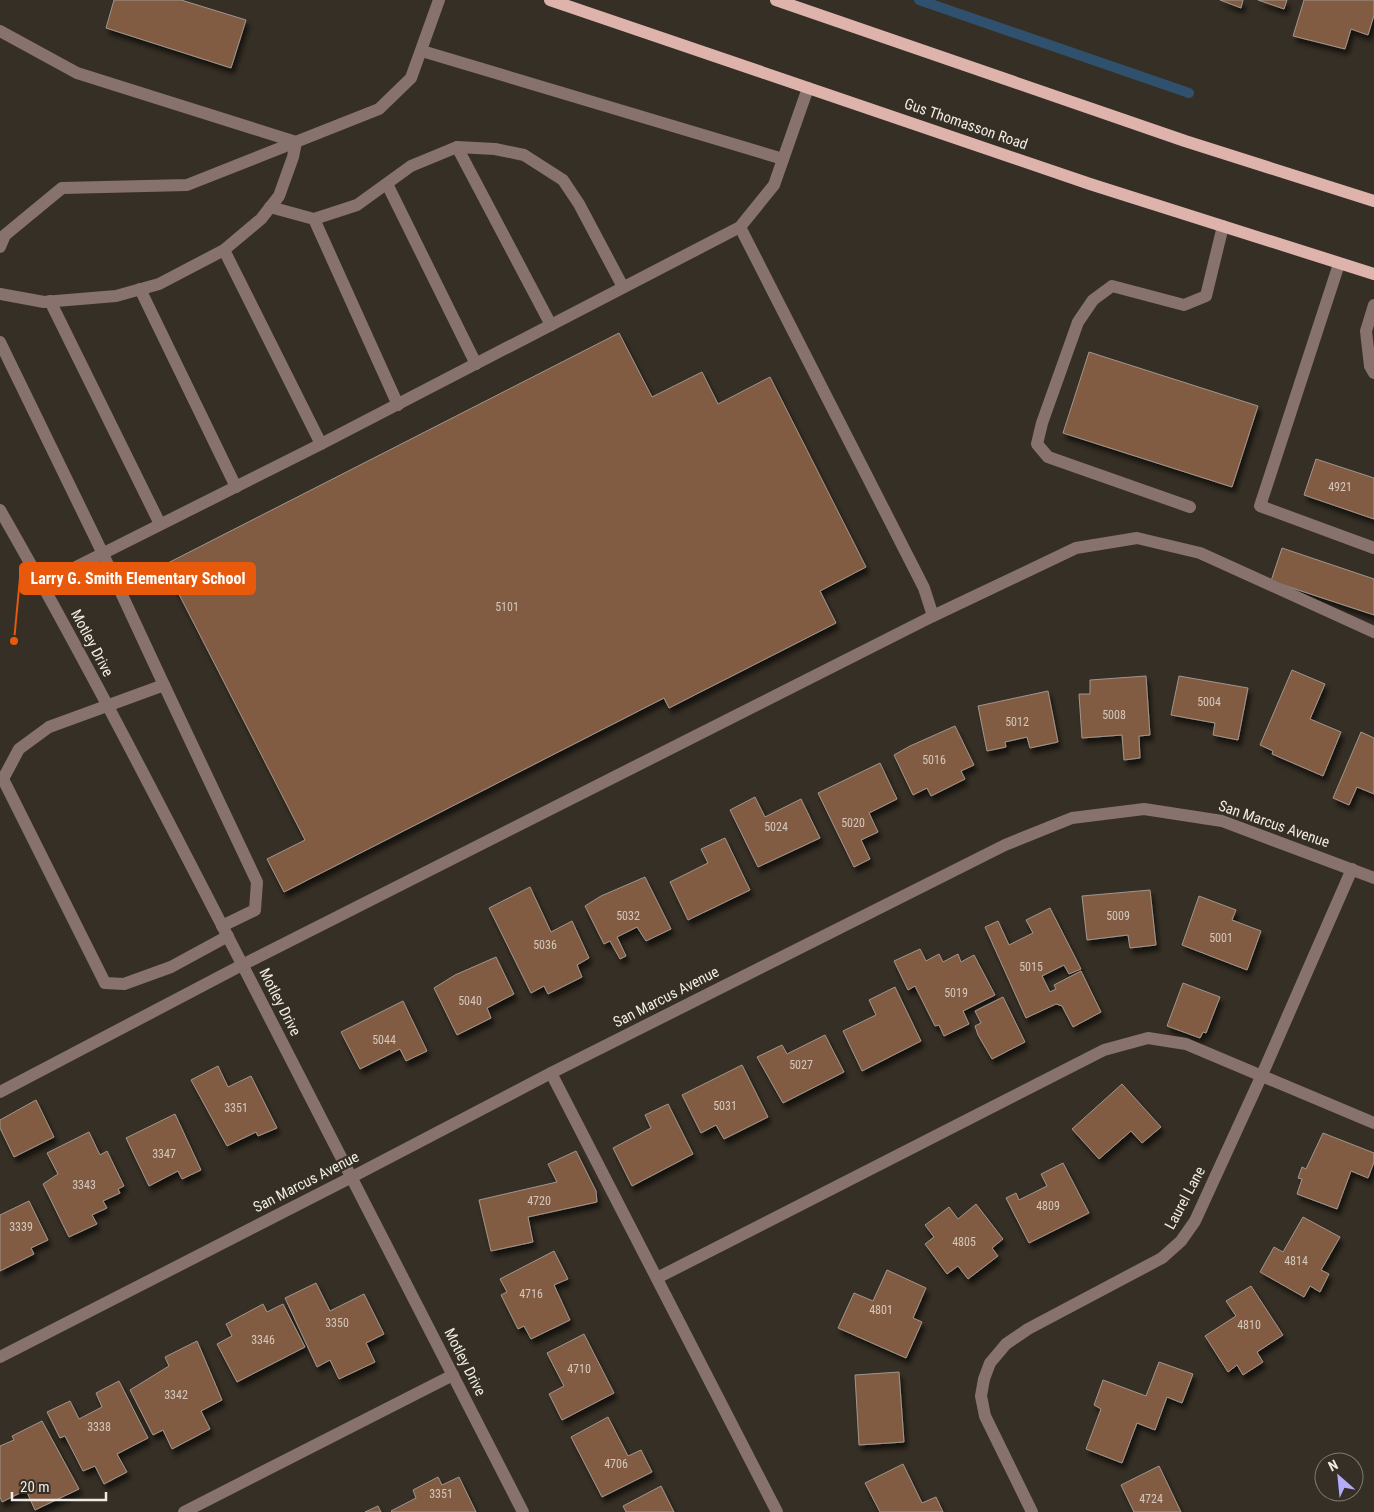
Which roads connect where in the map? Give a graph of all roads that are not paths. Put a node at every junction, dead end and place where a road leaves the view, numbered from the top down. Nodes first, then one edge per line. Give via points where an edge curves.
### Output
1 (440, 0) edge
2 (550, 0) edge
3 (776, 0) edge
4 (0, 30) edge
5 (422, 51) junction
6 (808, 88) junction
7 (296, 142) junction
8 (457, 147) junction
9 (783, 159) junction
10 (387, 184) junction
11 (1374, 202) edge
12 (270, 207) junction
13 (314, 219) junction
14 (1223, 226) junction
15 (740, 227) junction
16 (2, 238) edge
17 (224, 250) junction
18 (1339, 264) junction
19 (1374, 274) edge
20 (623, 287) junction
21 (140, 289) junction
22 (0, 294) edge
23 (50, 301) junction
24 (1374, 305) edge
25 (551, 325) junction
26 (0, 342) edge
27 (476, 364) junction
28 (1374, 373) edge
29 (398, 405) junction
30 (321, 444) junction
31 (236, 487) junction
32 (1190, 507) dead end
33 (0, 510) edge
34 (160, 524) junction
35 (1374, 548) edge
36 (103, 554) junction
37 (42, 584) junction
38 (933, 616) junction
39 (1374, 632) edge
40 (164, 685) junction
41 (108, 705) junction
42 (1352, 868) junction
43 (1374, 878) edge
44 (225, 931) junction
45 (242, 965) junction
46 (552, 1074) junction
47 (1261, 1077) junction
48 (0, 1092) edge
49 (1374, 1123) edge
50 (352, 1177) junction
51 (657, 1278) junction
52 (0, 1357) edge
53 (453, 1375) junction
54 (184, 1512) edge
55 (523, 1512) edge
56 (777, 1512) edge
57 (1032, 1512) edge

1 - 5 street
2 - 6 main road, Gus Thomasson Road
3 - 11 main road via 1185,141
4 - 7 street via 77,73
5 - 7 street via 411,78 380,109
5 - 9 street
6 - 9 street
6 - 14 main road, Gus Thomasson Road
7 - 12 street via 279,196
7 - 16 street via 187,185 62,188
8 - 10 street via 411,166
8 - 20 street via 495,149 524,155 563,180
8 - 25 street
9 - 15 street via 774,185
10 - 13 street via 357,205
10 - 27 street
12 - 13 street
12 - 17 street via 261,219
13 - 29 street
14 - 18 main road, Gus Thomasson Road
14 - 32 street via 1206,296 1184,305 1112,286 1093,300 1078,322 1037,444 1048,457
15 - 20 street
15 - 38 street via 924,588
17 - 21 street via 159,284
17 - 30 street
18 - 19 main road, Gus Thomasson Road
18 - 35 street via 1260,506
20 - 25 street
21 - 23 street via 116,296
21 - 31 street
22 - 23 street
23 - 34 street
24 - 28 street via 1366,331 1370,366
25 - 27 street
26 - 36 street
27 - 29 street
29 - 30 street
30 - 31 street
31 - 34 street
33 - 37 street, Motley Drive
34 - 36 street
36 - 37 street
36 - 40 street
37 - 41 street, Motley Drive
38 - 39 street via 1076,548 1136,538 1200,554
38 - 45 street
40 - 41 street
40 - 44 street via 257,882 255,910
41 - 44 street, Motley Drive
41 - 44 street via 49,727 19,749 3,778 105,984 124,984 171,967
42 - 43 street, San Marcus Avenue
42 - 46 street, San Marcus Avenue via 1222,821 1144,809 1072,818 1005,845
42 - 47 street, Laurel Lane
44 - 45 street, Motley Drive
45 - 48 street
45 - 50 street, Motley Drive
46 - 50 street, San Marcus Avenue
46 - 51 street
47 - 49 street
47 - 51 street via 1186,1044 1148,1038 1104,1050
47 - 57 street, Laurel Lane via 1195,1221 1181,1242 1162,1258 1028,1329 1006,1344 990,1362 982,1396 985,1416
50 - 52 street, San Marcus Avenue
50 - 53 street, Motley Drive
51 - 56 street
53 - 54 street
53 - 55 street, Motley Drive

